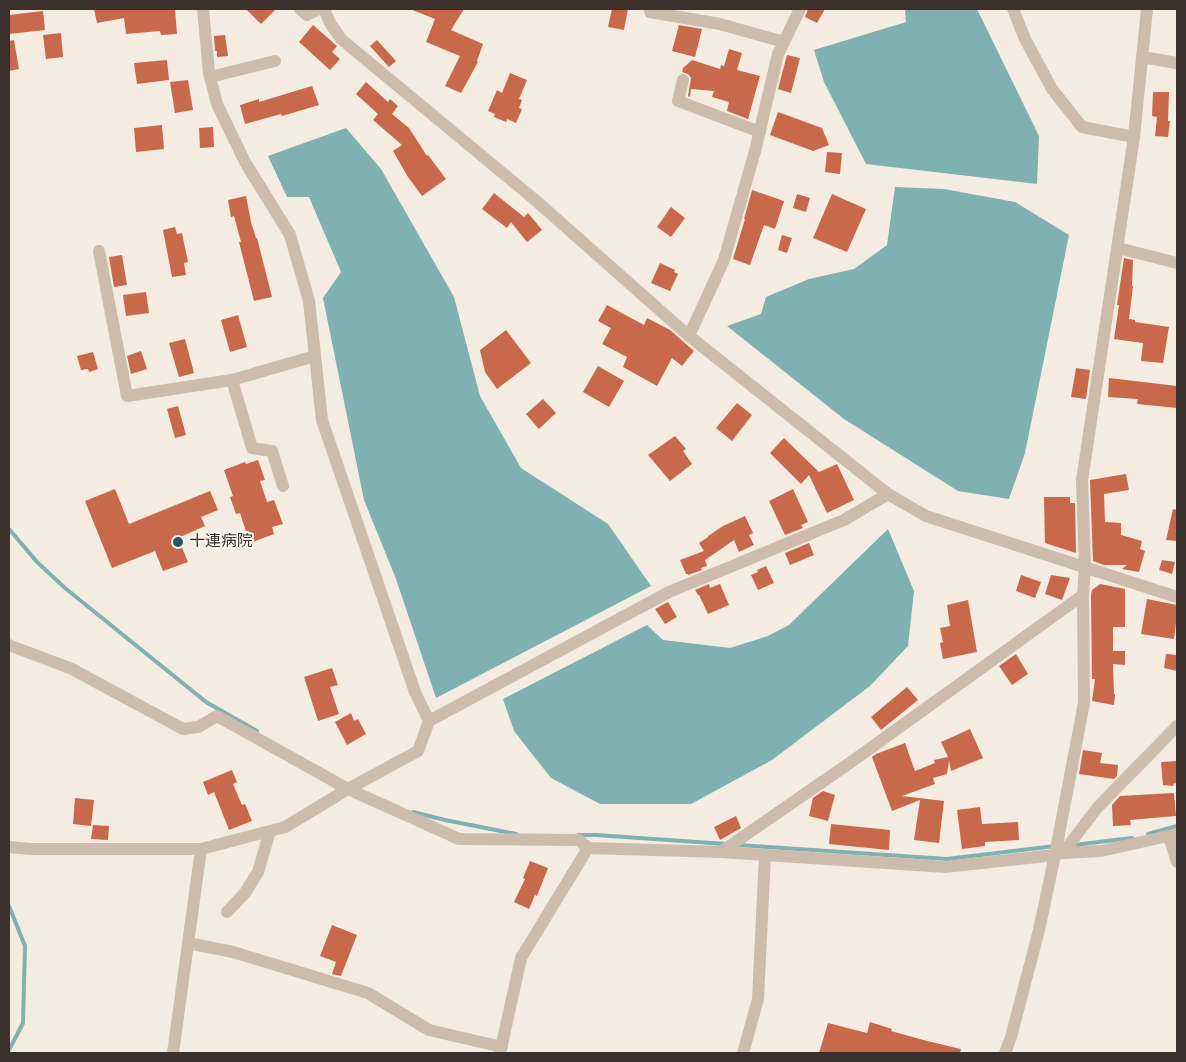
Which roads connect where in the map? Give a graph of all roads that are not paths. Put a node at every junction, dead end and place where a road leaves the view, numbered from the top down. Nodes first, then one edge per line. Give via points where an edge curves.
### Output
1 (203, 9) edge
2 (300, 9) edge
3 (319, 9) edge
4 (324, 9) edge
5 (800, 9) edge
6 (1013, 9) edge
7 (1146, 9) edge
8 (650, 12) dead end
9 (784, 42) junction
10 (1142, 57) junction
11 (275, 61) dead end
12 (1177, 63) edge
13 (210, 77) junction
14 (683, 80) dead end
15 (760, 132) junction
16 (1134, 137) junction
17 (1118, 248) junction
18 (99, 251) dead end
19 (1177, 263) edge
20 (689, 336) junction
21 (315, 356) junction
22 (232, 380) junction
23 (284, 486) dead end
24 (888, 494) junction
25 (1085, 567) junction
26 (1083, 594) junction
27 (1177, 597) edge
28 (9, 645) edge
29 (430, 721) junction
30 (1177, 726) edge
31 (348, 789) junction
32 (270, 831) junction
33 (1173, 836) edge
34 (9, 847) edge
35 (588, 848) junction
36 (200, 849) junction
37 (721, 852) junction
38 (1059, 854) junction
39 (765, 855) junction
40 (1177, 862) edge
41 (227, 912) dead end
42 (188, 943) junction
43 (501, 1050) edge
44 (173, 1053) edge
45 (743, 1053) edge
46 (1005, 1053) edge

1 - 13 street
2 - 3 street via 307,15
4 - 20 street via 341,39 534,199
5 - 9 street
6 - 16 street via 1052,90 1082,127
7 - 10 street
8 - 9 street via 720,24
9 - 15 street via 778,54
10 - 12 street
10 - 16 street
11 - 13 street
13 - 21 street via 217,104 245,162 290,235 310,301
14 - 15 street via 678,101
15 - 20 street via 724,260
16 - 17 street
17 - 19 street
17 - 25 street via 1082,480
18 - 22 street via 127,396
20 - 24 street
21 - 22 street
21 - 29 street via 322,420 415,692
22 - 23 street via 252,448 272,451
24 - 25 street via 926,516
24 - 29 street via 844,520 669,592
25 - 26 street
25 - 27 street
26 - 37 street
26 - 38 street via 1084,703
28 - 31 street via 72,669 184,729 198,727 217,716
29 - 31 street via 418,751
30 - 38 street via 1097,808
31 - 32 street via 285,827
31 - 35 street via 459,839 579,840
32 - 36 street
32 - 41 street via 258,872
33 - 38 street via 1101,851
33 - 40 street
34 - 36 street
35 - 37 street
35 - 43 street via 521,958
36 - 42 street
37 - 39 street
38 - 39 street via 945,867
38 - 46 street
39 - 45 street via 758,999
42 - 43 street via 233,952 368,994 429,1030
42 - 44 street

